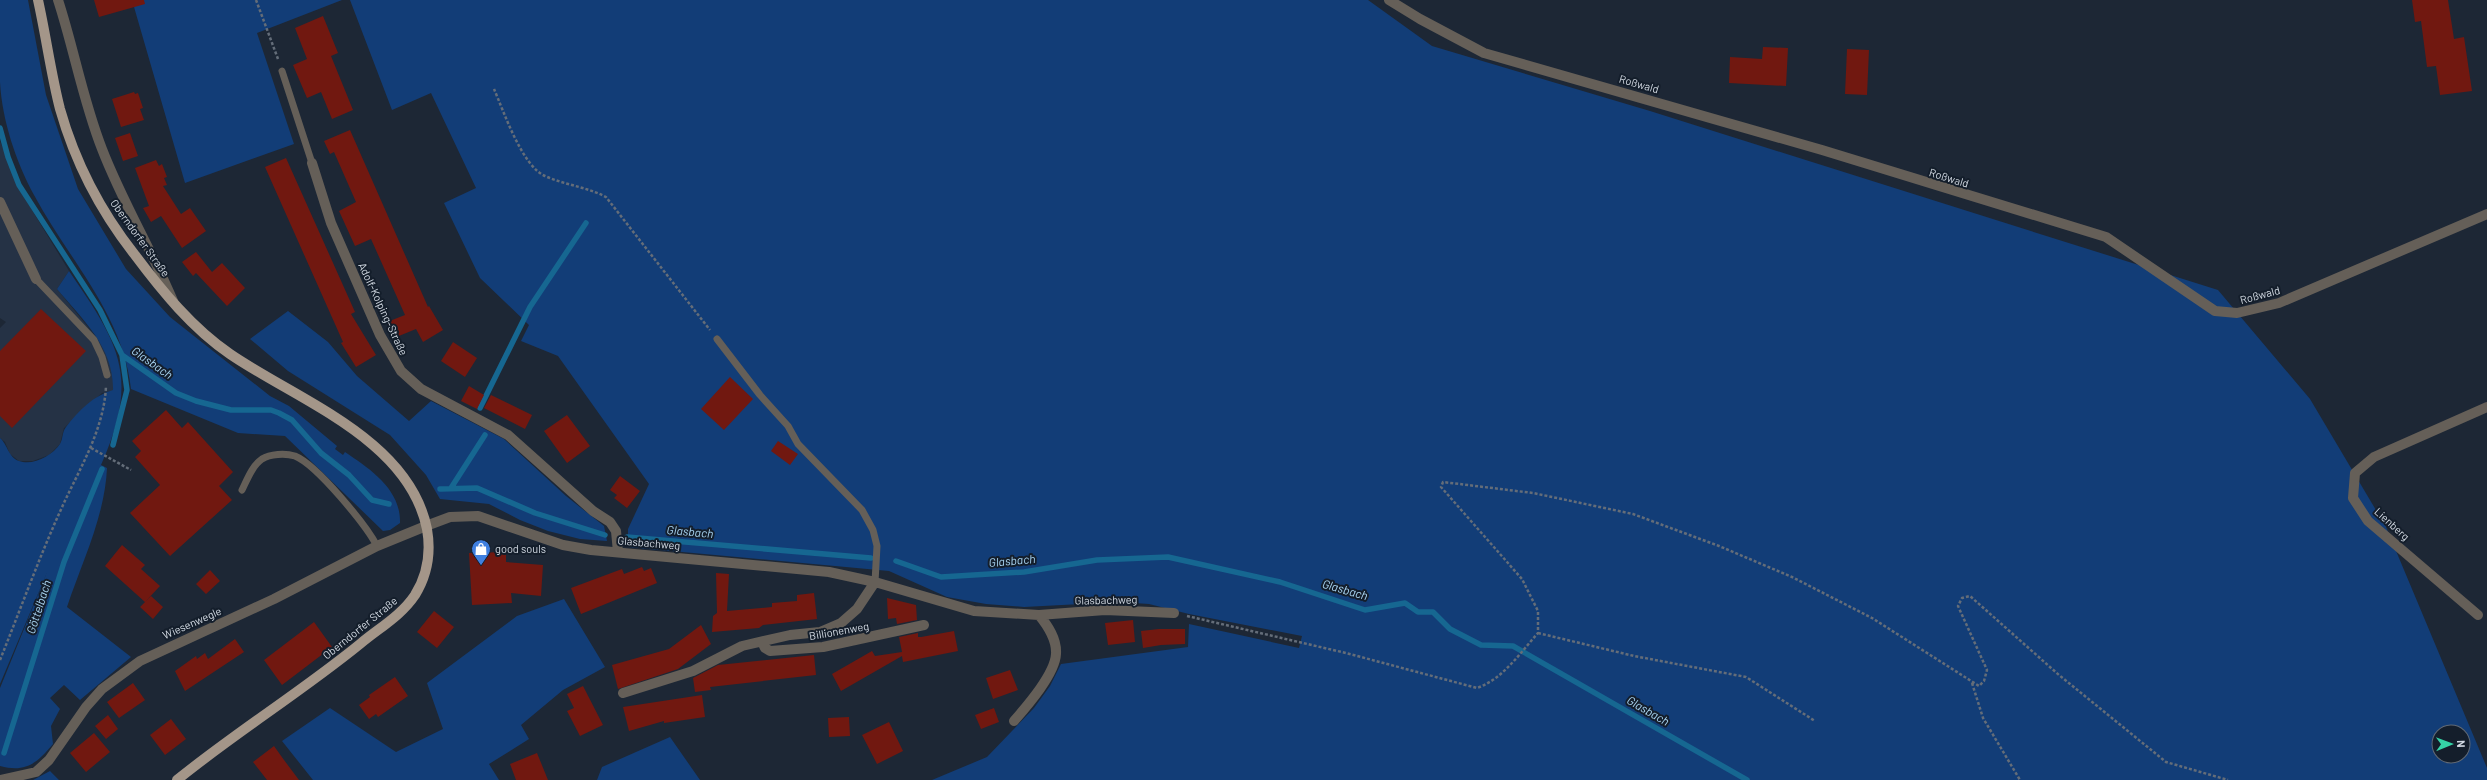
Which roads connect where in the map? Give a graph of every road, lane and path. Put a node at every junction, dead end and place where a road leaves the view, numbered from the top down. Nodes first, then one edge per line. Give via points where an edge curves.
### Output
1 (38, 0) edge
2 (58, 0) edge
3 (256, 0) edge
4 (1389, 0) edge
5 (282, 71) joint
6 (494, 89) dead end
7 (312, 163) joint
8 (0, 202) edge
9 (2487, 214) edge
10 (36, 279) joint
11 (175, 304) junction
12 (717, 340) joint
13 (107, 375) joint
14 (2487, 407) edge
15 (91, 448) junction
16 (131, 470) dead end
17 (242, 490) dead end
18 (426, 526) junction
19 (377, 546) junction
20 (618, 552) junction
21 (876, 582) junction
22 (1174, 613) joint
23 (1039, 615) junction
24 (2478, 615) dead end
25 (924, 625) dead end
26 (1538, 633) junction
27 (762, 642) junction
28 (0, 660) edge
29 (1971, 683) junction
30 (623, 693) dead end
31 (1014, 721) dead end
32 (1815, 721) dead end
33 (1, 780) edge
34 (177, 780) edge
35 (2020, 780) edge
36 (2228, 780) edge

1 - 11 main road, Oberndorfer Straße via 60,109 76,155 101,207 134,254
2 - 11 street, Oberndorfer Straße via 86,106 101,148 118,190
3 - 5 path
4 - 9 street, Roßwald via 1484,53 1807,146 2106,237 2215,311 2237,313 2278,303
5 - 7 lane, Adolf-Kolping-Straße
6 - 12 path via 531,165 544,176 591,189 606,197
7 - 20 street, Adolf-Kolping-Straße via 340,244 380,335 401,371 421,389 508,435 593,511 610,522 616,530
8 - 10 street
10 - 13 lane via 94,340
11 - 18 main road, Oberndorfer Straße via 229,354 310,402 387,458 408,484 422,510
12 - 21 lane via 788,426 798,444 862,510 873,530 877,546
13 - 15 path via 106,400
14 - 24 street, Lienberg via 2374,457 2356,473 2353,498 2368,521
15 - 16 path
15 - 28 path via 63,505
17 - 19 lane via 251,472 262,459 278,454 294,456 309,466 352,510 370,532
18 - 19 street, Wiesenwegle
18 - 20 street, Glasbachweg via 450,517 478,516 563,545
18 - 34 main road, Oberndorfer Straße via 429,548 426,571 415,594 395,618 318,678 255,721
19 - 33 street, Wiesenwegle via 295,589 140,661 94,698 49,760 36,772
20 - 21 street, Glasbachweg via 829,572
21 - 23 street, Glasbachweg via 974,611
21 - 27 street, Billionenweg via 857,609 841,623 820,632 790,635
22 - 23 street, Glasbachweg via 1106,610
22 - 26 path via 1346,653 1478,688 1496,679
23 - 31 street via 1049,627 1056,654 1038,690
25 - 27 street, Billionenweg via 823,647 770,651
26 - 29 path via 1538,611 1522,579 1441,487 1442,482 1533,493 1633,514 1719,546 1792,577 1872,618
26 - 32 path via 1634,656 1746,677
27 - 30 street, Billionenweg via 742,646 709,664 669,680
29 - 35 path via 1983,718
29 - 36 path via 1979,686 1987,670 1958,606 1962,598 1970,596 2059,675 2166,762

